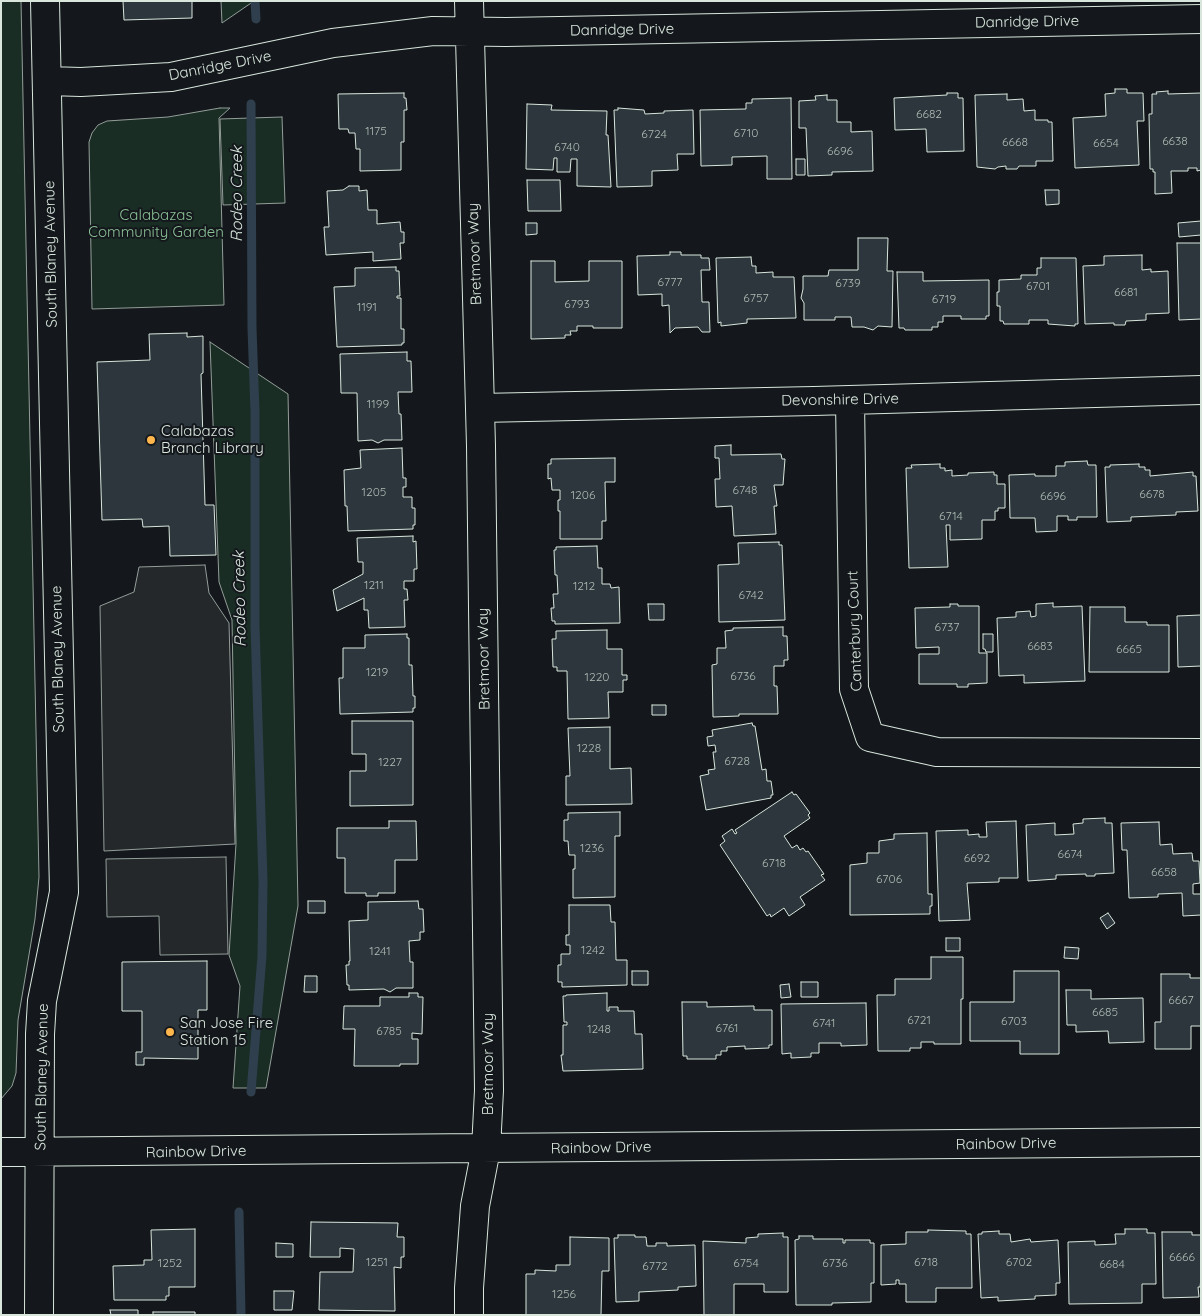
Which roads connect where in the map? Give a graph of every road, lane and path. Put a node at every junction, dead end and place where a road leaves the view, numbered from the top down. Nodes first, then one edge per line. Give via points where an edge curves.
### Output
1 (45, 1) edge
2 (469, 1) edge
3 (1201, 19) edge
4 (469, 32) junction
5 (48, 81) junction
6 (1201, 390) edge
7 (850, 400) junction
8 (480, 408) junction
9 (1201, 753) edge
10 (1201, 1142) edge
11 (486, 1149) junction
12 (1, 1152) edge
13 (40, 1152) junction
14 (39, 1315) edge
15 (469, 1315) edge

1 - 5 street, South Blaney Avenue
2 - 4 street, Bretmoor Way
3 - 4 street, Danridge Drive
4 - 5 street, Danridge Drive via 433,32 333,43 172,77
4 - 8 street, Bretmoor Way
5 - 13 street, South Blaney Avenue via 64,892 42,1001
6 - 7 street, Devonshire Drive
7 - 8 street, Devonshire Drive
7 - 9 street, Canterbury Court via 854,689 870,737 937,752
8 - 11 street, Bretmoor Way via 489,1090
10 - 11 street, Rainbow Drive
11 - 13 street, Rainbow Drive
11 - 15 street, Bretmoor Way via 475,1206
12 - 13 street, Rainbow Drive
13 - 14 street, South Blaney Avenue

